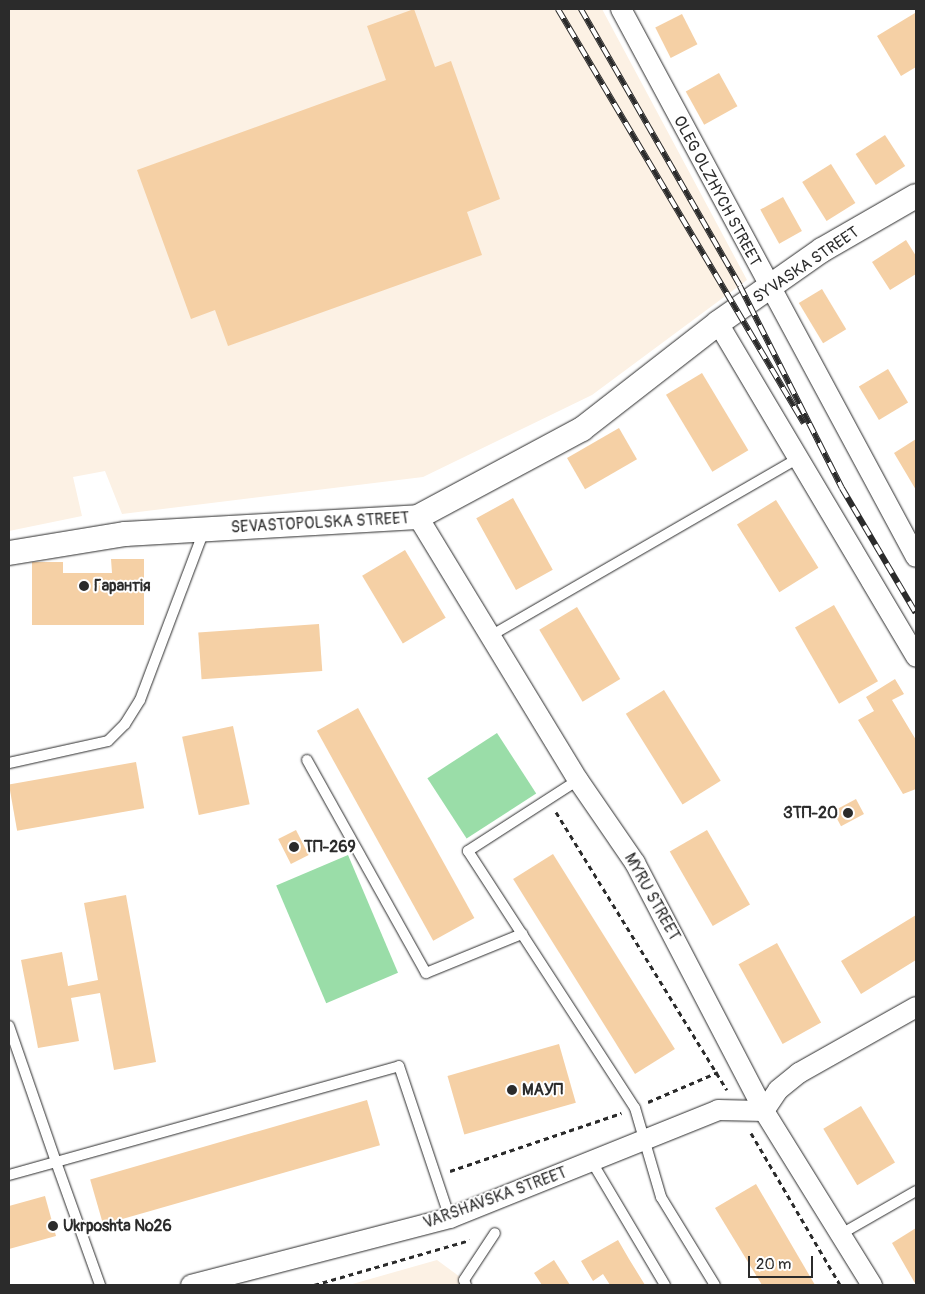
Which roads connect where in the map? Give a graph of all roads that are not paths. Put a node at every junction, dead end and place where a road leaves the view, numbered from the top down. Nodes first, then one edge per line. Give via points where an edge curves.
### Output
1 (621, 9) edge
2 (916, 196) edge
3 (770, 290) junction
4 (748, 304) joint
5 (718, 323) junction
6 (801, 457) junction
7 (418, 517) junction
8 (205, 530) junction
9 (9, 553) edge
10 (916, 556) edge
11 (492, 636) junction
12 (916, 657) edge
13 (307, 760) dead end
14 (9, 763) edge
15 (578, 780) junction
16 (522, 934) junction
17 (916, 1006) edge
18 (9, 1026) edge
19 (764, 1111) junction
20 (645, 1140) junction
21 (56, 1162) junction
22 (592, 1162) junction
23 (9, 1175) edge
24 (916, 1191) edge
25 (450, 1218) junction
26 (495, 1233) road end
27 (841, 1234) junction
28 (100, 1285) edge
29 (191, 1285) edge
30 (466, 1285) edge
31 (665, 1285) edge
32 (715, 1285) edge
33 (872, 1285) edge

1 - 3 street, OLEG OLZHYCH STREET
2 - 3 street, SYVASKA STREET via 822,250
3 - 4 street, SYVASKA STREET
3 - 10 street, OLEG OLZHYCH STREET
4 - 5 street, SEVASTOPOLSKA STREET
5 - 6 street
5 - 7 street, SEVASTOPOLSKA STREET via 582,429
6 - 11 lane
6 - 12 street
7 - 8 street, SEVASTOPOLSKA STREET
7 - 11 street, MYRU STREET
8 - 9 street, SEVASTOPOLSKA STREET via 125,534
8 - 14 lane via 140,700 125,724 108,740
11 - 15 street, MYRU STREET
13 - 16 lane via 426,973
15 - 16 lane via 468,851
15 - 19 street, MYRU STREET via 635,863
16 - 20 lane via 635,1108
17 - 19 street via 799,1072 778,1090
18 - 21 lane
19 - 20 street, VARSHAVSKA STREET via 718,1110
19 - 27 street, MYRU STREET
20 - 22 street, VARSHAVSKA STREET
20 - 32 lane via 661,1197
21 - 23 lane
21 - 25 lane via 399,1066
21 - 28 lane
22 - 25 street, VARSHAVSKA STREET
22 - 31 lane
24 - 27 lane
25 - 29 street, VARSHAVSKA STREET
26 - 30 lane via 464,1280
27 - 33 street, MYRU STREET

